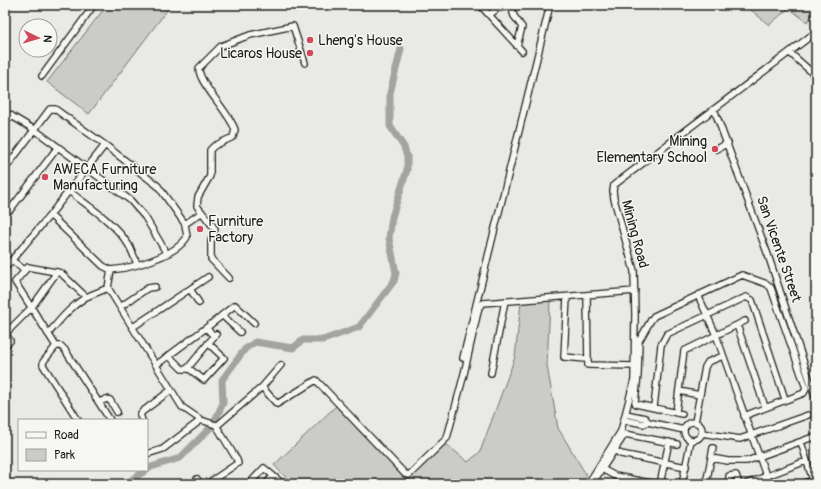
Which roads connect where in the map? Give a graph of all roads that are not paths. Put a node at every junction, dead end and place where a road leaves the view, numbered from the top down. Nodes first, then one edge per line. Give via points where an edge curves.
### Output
1 (94, 5) edge
2 (480, 5) edge
3 (523, 5) edge
4 (550, 5) edge
5 (511, 6) junction
6 (489, 15) junction
7 (816, 32) edge
8 (517, 46) junction
9 (522, 51) dead end
10 (790, 53) junction
11 (305, 63) dead end
12 (42, 76) dead end
13 (816, 76) edge
14 (714, 109) junction
15 (5, 112) edge
16 (11, 115) junction
17 (5, 124) edge
18 (35, 130) junction
19 (728, 143) junction
20 (105, 145) junction
21 (58, 147) junction
22 (717, 149) dead end
23 (87, 168) junction
24 (5, 169) edge
25 (69, 191) junction
26 (10, 210) dead end
27 (201, 213) junction
28 (50, 215) junction
29 (185, 224) junction
30 (167, 254) junction
31 (12, 260) junction
32 (137, 264) junction
33 (5, 268) edge
34 (24, 270) junction
35 (111, 270) junction
36 (57, 272) junction
37 (208, 277) dead end
38 (229, 278) dead end
39 (155, 287) dead end
40 (108, 288) junction
41 (190, 289) junction
42 (636, 291) junction
43 (698, 295) junction
44 (588, 296) junction
45 (86, 297) junction
46 (567, 297) junction
47 (505, 301) junction
48 (480, 302) junction
49 (200, 303) dead end
50 (32, 307) junction
51 (120, 307) junction
52 (707, 315) junction
53 (221, 316) junction
54 (745, 321) dead end
55 (254, 324) dead end
56 (737, 325) junction
57 (133, 328) junction
58 (206, 328) junction
59 (240, 332) dead end
60 (5, 333) edge
61 (48, 334) junction
62 (716, 335) junction
63 (208, 343) junction
64 (5, 346) edge
65 (56, 346) junction
66 (169, 356) junction
67 (723, 356) junction
68 (463, 358) dead end
69 (586, 359) junction
70 (156, 365) junction
71 (282, 365) dead end
72 (634, 366) junction
73 (188, 368) junction
74 (491, 373) dead end
75 (262, 387) junction
76 (171, 390) junction
77 (679, 391) junction
78 (700, 395) junction
79 (785, 399) junction
80 (816, 399) edge
81 (100, 402) junction
82 (654, 407) junction
83 (765, 407) junction
84 (117, 412) dead end
85 (676, 412) junction
86 (682, 414) dead end
87 (808, 414) dead end
88 (744, 416) junction
89 (625, 417) junction
90 (77, 419) edge
91 (109, 419) edge
92 (142, 419) edge
93 (201, 420) junction
94 (695, 422) junction
95 (214, 424) junction
96 (684, 430) junction
97 (702, 433) junction
98 (751, 436) junction
99 (816, 436) edge
100 (691, 440) junction
101 (668, 442) junction
102 (801, 442) junction
103 (677, 444) dead end
104 (713, 448) dead end
105 (614, 450) junction
106 (148, 454) edge
107 (711, 458) junction
108 (759, 458) junction
109 (806, 461) junction
110 (664, 463) junction
111 (686, 467) junction
112 (602, 469) junction
113 (274, 476) junction
114 (766, 477) junction
115 (813, 482) edge
116 (207, 484) edge
117 (249, 484) edge
118 (266, 484) edge
119 (283, 484) edge
120 (588, 484) edge
121 (592, 484) edge
122 (655, 484) edge
123 (660, 484) edge
124 (682, 484) edge
125 (706, 484) edge
126 (729, 484) edge
127 (739, 484) edge
128 (746, 484) edge
129 (769, 484) edge
130 (802, 484) edge

1 - 12 street
2 - 6 street
3 - 5 street
4 - 48 street
5 - 6 street via 498,8
5 - 8 street via 522,27
6 - 8 street
7 - 10 street, Mining Road
8 - 9 street
10 - 13 street
10 - 14 street, Mining Road
11 - 27 street via 293,26 250,35 221,46 199,68 200,75 233,123 236,133 210,150 210,176 197,202
14 - 19 street, San Vicente Street
14 - 42 street, Mining Road via 613,187 614,199 632,260
15 - 16 street
16 - 17 street
16 - 18 street
18 - 20 street via 52,109 60,112
18 - 21 street
18 - 24 street
19 - 22 street
19 - 80 street, San Vicente Street
20 - 23 street
20 - 29 street via 158,186
21 - 23 street
21 - 26 street
23 - 25 street
23 - 30 street via 138,208 155,231
25 - 28 street
25 - 32 street via 119,233 128,244
27 - 29 street
27 - 38 street via 215,229 211,241 211,259
28 - 31 street
28 - 35 street
29 - 30 street via 185,242
30 - 32 street
31 - 33 street
31 - 34 street
32 - 35 street
34 - 36 street via 30,266
34 - 50 street via 15,281
35 - 40 street
36 - 45 street via 65,276
36 - 50 street
37 - 41 street
39 - 51 street via 148,288
40 - 45 street
40 - 51 street
41 - 49 street
41 - 57 street
42 - 44 street
42 - 72 street, Mining Road
43 - 52 street
43 - 79 street via 742,275 771,288 806,388 804,393
43 - 82 street via 654,316 641,336 635,402
44 - 46 street
44 - 69 street
45 - 61 street via 65,314
46 - 47 street
46 - 69 street via 564,357
47 - 48 street
47 - 74 street
48 - 68 street
48 - 75 street via 447,438 409,475 405,474 316,380 278,403 275,403
50 - 60 street
50 - 61 street
51 - 57 street
52 - 62 street
52 - 79 street via 744,297 750,298
52 - 82 street via 671,332 664,339 661,345
53 - 55 street via 235,305
53 - 58 street
53 - 59 street
54 - 56 street
56 - 62 street
56 - 83 street
57 - 70 street
58 - 63 street via 215,335
58 - 66 street
60 - 64 street via 10,341
61 - 65 street
62 - 67 street
62 - 77 street via 684,351
63 - 73 street
63 - 73 street via 224,358 204,380
65 - 81 street via 63,348
65 - 90 street via 43,365
66 - 70 street
66 - 73 street via 185,370
67 - 78 street via 708,362 705,367
67 - 88 street
69 - 72 street via 586,363 590,365
70 - 76 street
71 - 75 street
72 - 89 street, Mining Road via 634,380
75 - 95 street
76 - 92 street via 142,412
76 - 93 street via 182,406
77 - 78 street
77 - 85 street
78 - 94 street
79 - 83 street
81 - 84 street via 110,400
81 - 91 street
82 - 85 street
83 - 88 street
85 - 86 street
87 - 98 street
88 - 98 street
89 - 96 street via 645,418 648,422
89 - 120 street, Mining Road via 618,436
93 - 95 street
93 - 106 street via 164,449
94 - 96 street via 689,423
94 - 97 street
95 - 116 street via 238,463
96 - 100 street via 686,438
97 - 98 street via 740,439
97 - 100 street via 699,438
98 - 108 street
99 - 102 street
100 - 111 street
101 - 103 street
101 - 105 street via 625,434
101 - 110 street
102 - 108 street
102 - 109 street
104 - 107 street
105 - 110 street
105 - 112 street
107 - 108 street via 738,461
107 - 125 street
108 - 114 street
109 - 114 street
109 - 115 street
110 - 111 street
110 - 123 street
111 - 124 street
112 - 121 street
112 - 122 street via 615,476
113 - 117 street via 266,468 262,468
113 - 118 street
113 - 119 street
114 - 128 street
114 - 129 street
115 - 130 street
126 - 127 street via 729,476 736,475

